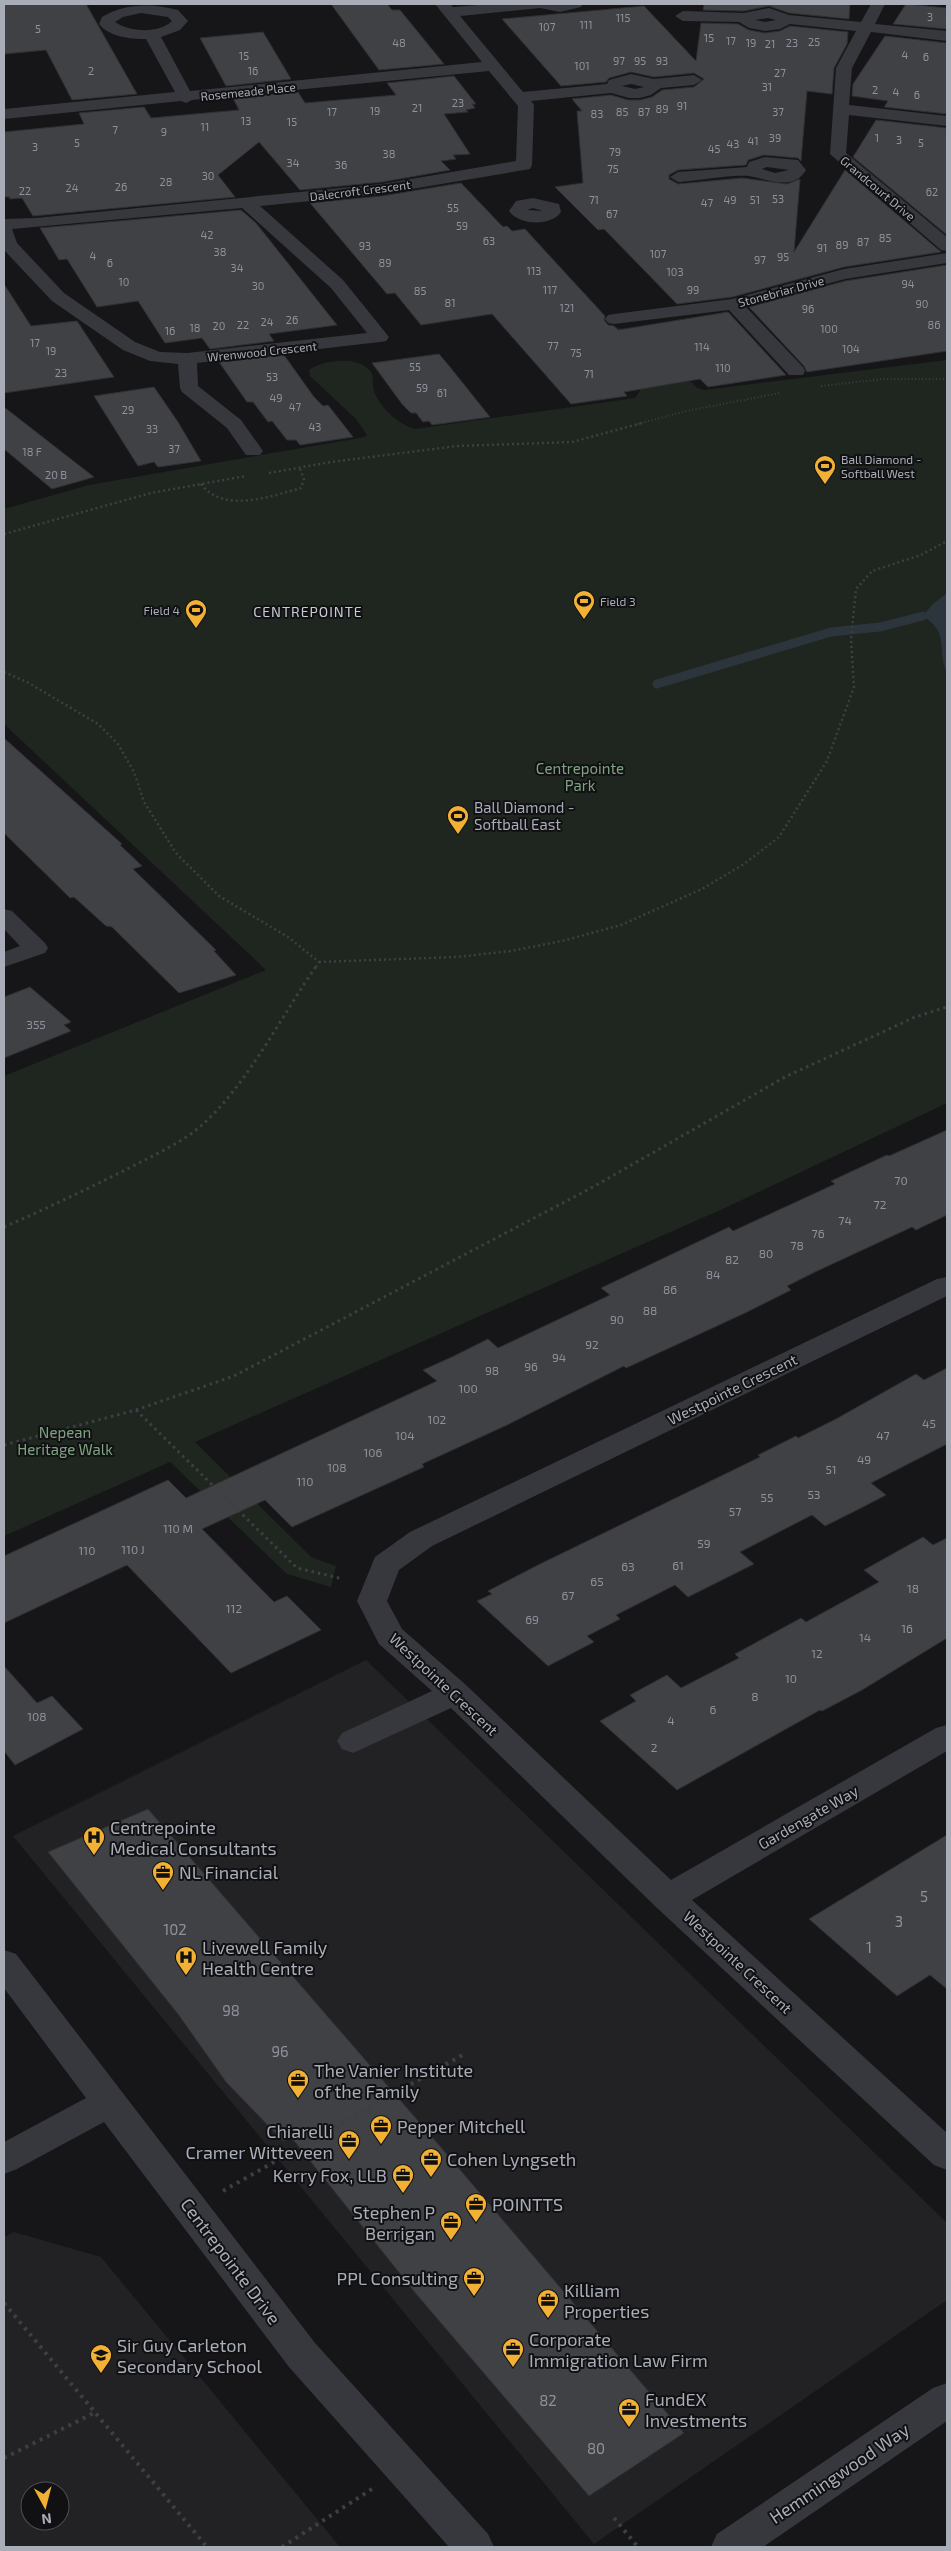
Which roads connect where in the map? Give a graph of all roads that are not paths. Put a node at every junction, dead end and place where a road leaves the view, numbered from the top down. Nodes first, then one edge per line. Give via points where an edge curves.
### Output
1 (541, 4) edge
2 (576, 4) edge
3 (878, 4) edge
4 (446, 8) edge
5 (683, 16) dead end
6 (865, 28) junction
7 (151, 33) dead end
8 (947, 36) edge
9 (492, 66) junction
10 (694, 80) dead end
11 (519, 97) junction
12 (186, 98) junction
13 (840, 109) junction
14 (4, 114) edge
15 (947, 121) edge
16 (844, 160) junction
17 (494, 170) junction
18 (678, 177) dead end
19 (246, 202) junction
20 (546, 222) dead end
21 (4, 224) edge
22 (4, 229) edge
23 (947, 246) edge
24 (947, 258) edge
25 (733, 304) junction
26 (614, 319) dead end
27 (187, 359) junction
28 (796, 371) dead end
29 (253, 451) dead end
30 (4, 916) edge
31 (4, 960) edge
32 (947, 1285) edge
33 (455, 1693) junction
34 (947, 1736) edge
35 (353, 1741) dead end
36 (668, 1898) junction
37 (4, 1963) edge
38 (110, 2102) junction
39 (947, 2155) edge
40 (4, 2159) edge
41 (944, 2407) edge
42 (474, 2547) edge
43 (731, 2547) edge

1 - 2 street via 560,8
1 - 4 street
3 - 6 street, Grandcourt Drive
4 - 9 street, Dalecroft Crescent
5 - 6 street via 746,18 748,23 765,26 777,25 785,19
6 - 8 street
6 - 13 street, Grandcourt Drive via 844,68
7 - 12 street
9 - 11 street, Dalecroft Crescent
9 - 12 street, Rosemeade Place
10 - 11 street via 652,84 631,79 615,83 614,88
11 - 17 street, Dalecroft Crescent via 526,105 524,165
12 - 14 street, Rosemeade Place
13 - 15 street
13 - 16 street, Grandcourt Drive via 838,154
16 - 18 street via 796,167 771,162 759,164 753,171
16 - 23 street, Grandcourt Drive
17 - 19 street, Dalecroft Crescent via 382,189
17 - 20 street via 527,204 519,207 517,212
19 - 21 street, Dalecroft Crescent
19 - 27 street, Wrenwood Crescent via 337,284 380,337
22 - 27 street, Wrenwood Crescent via 9,245 58,297 129,346 157,357
24 - 25 street, Stonebriar Drive via 844,274
25 - 26 street, Stonebriar Drive
25 - 28 street
27 - 29 street via 189,388 234,424
30 - 31 street via 36,948
32 - 33 street, Westpointe Crescent via 422,1539 386,1564 372,1601 390,1636
33 - 35 street
33 - 36 street, Westpointe Crescent
34 - 36 street, Gardengate Way
36 - 39 street, Westpointe Crescent
37 - 38 street, Centrepointe Drive
38 - 40 street
38 - 42 street, Centrepointe Drive via 302,2355
41 - 43 street, Hemmingwood Way

